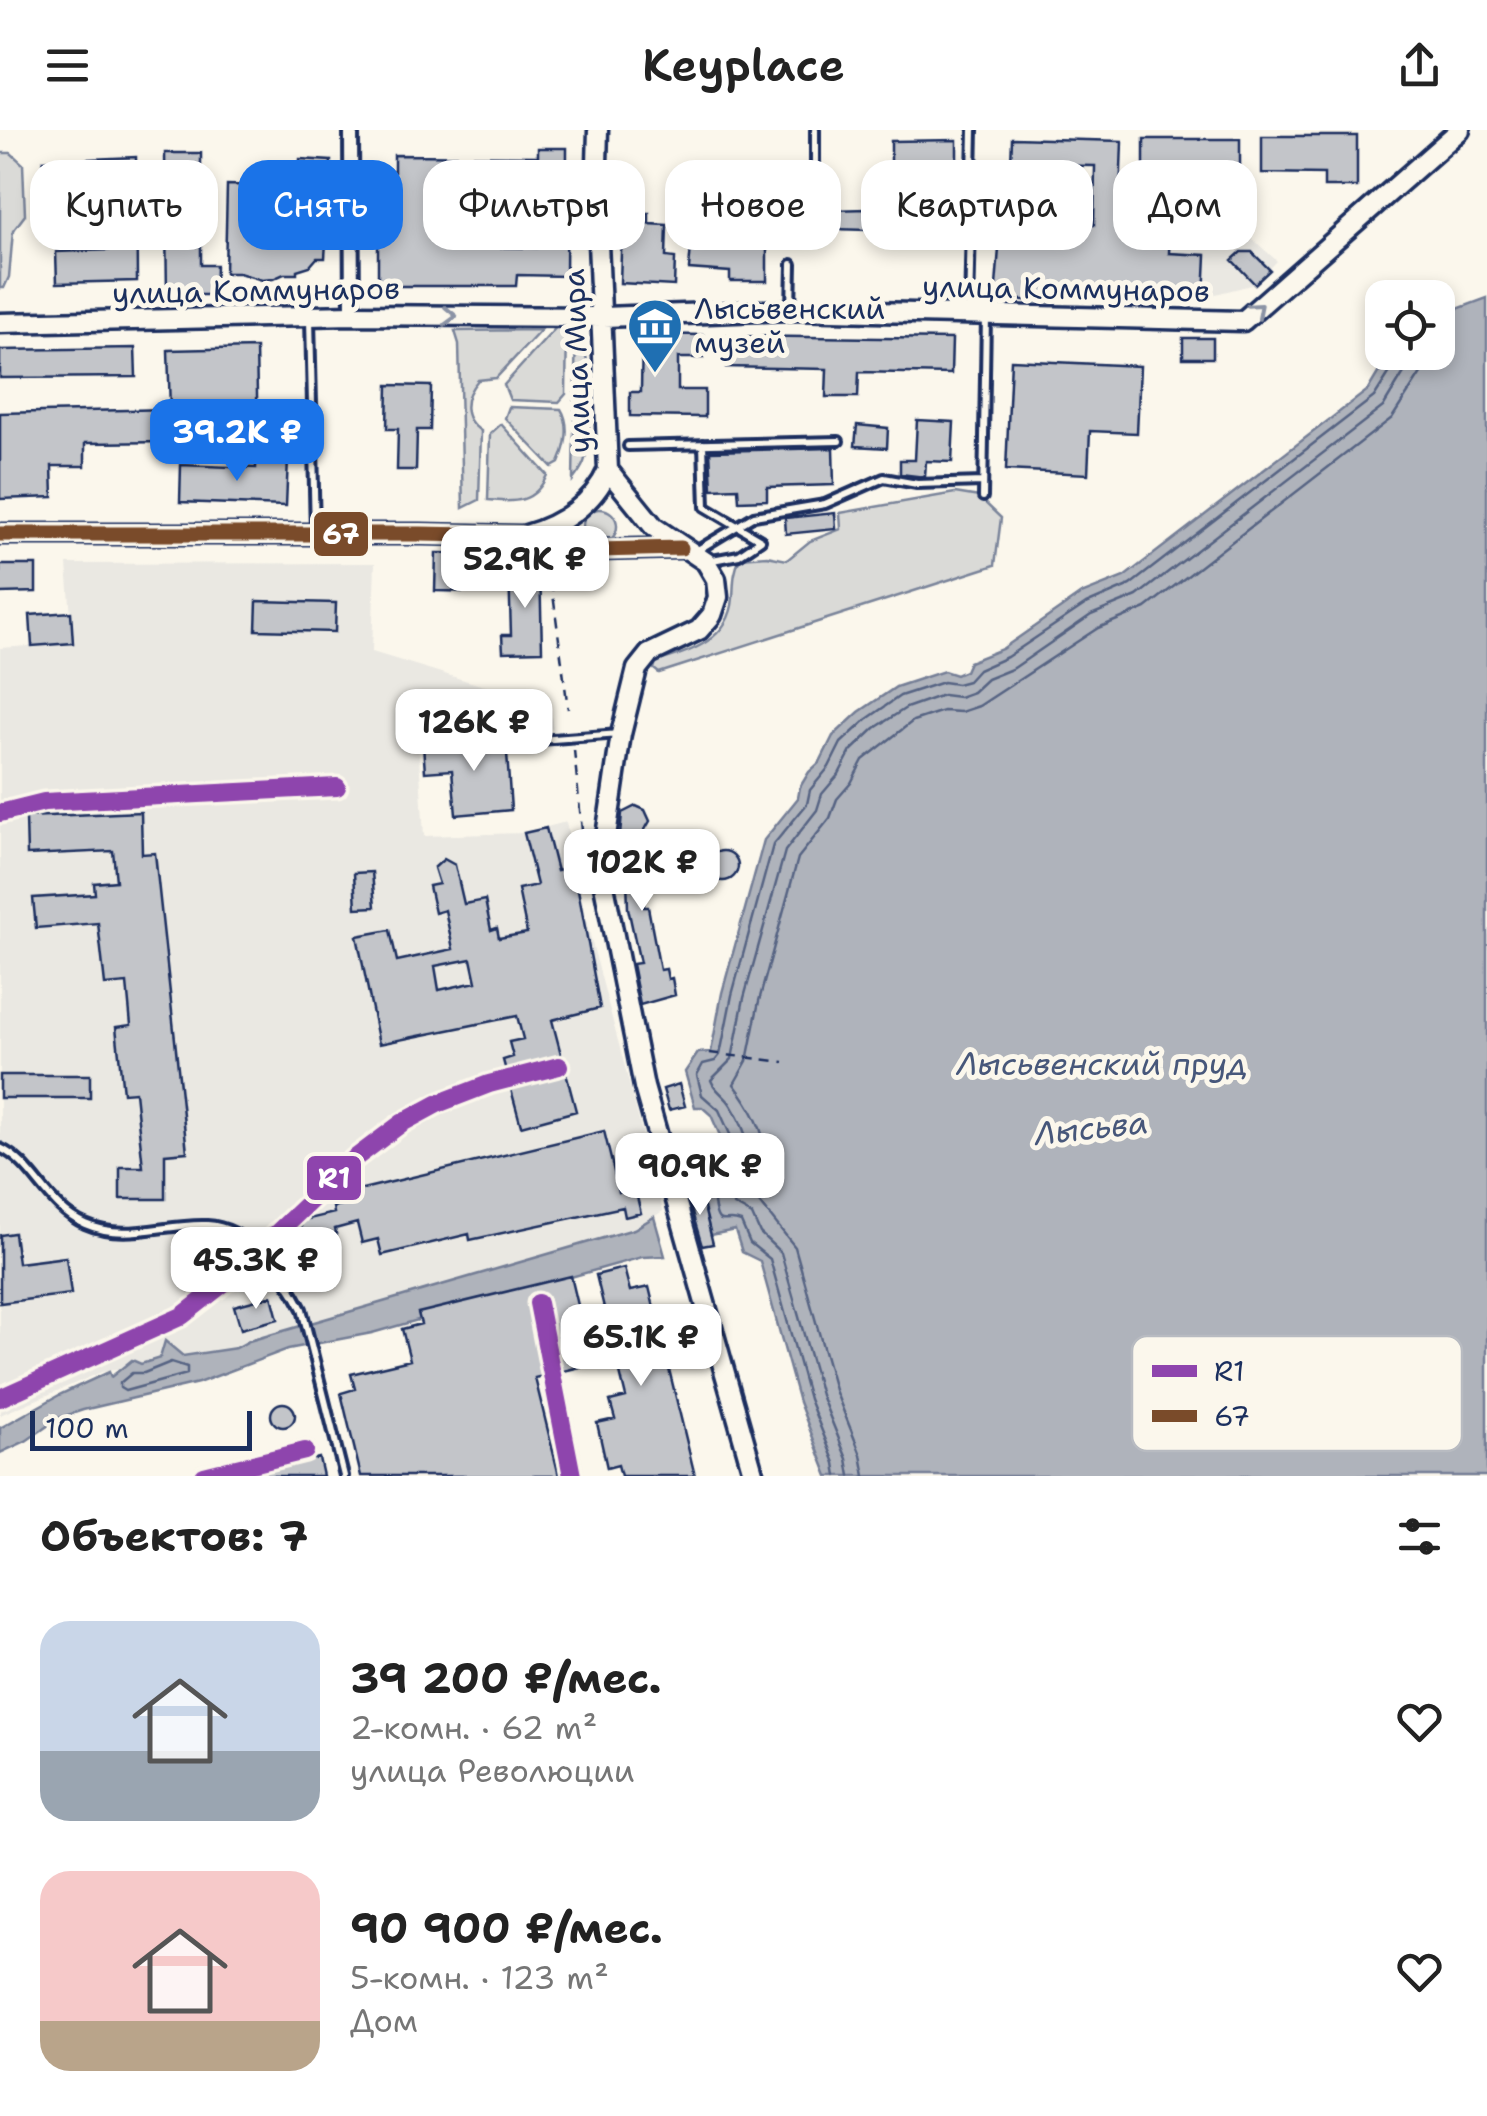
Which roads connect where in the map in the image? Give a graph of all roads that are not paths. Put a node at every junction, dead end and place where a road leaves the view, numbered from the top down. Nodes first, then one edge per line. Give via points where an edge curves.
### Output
1 (352, 130) edge
2 (598, 130) edge
3 (815, 130) edge
4 (974, 130) edge
5 (1460, 130) edge
6 (816, 160) edge
7 (792, 264) dead end
8 (790, 310) junction
9 (977, 314) junction
10 (352, 315) junction
11 (310, 316) junction
12 (604, 318) junction
13 (0, 323) edge
14 (839, 441) dead end
15 (703, 444) junction
16 (628, 446) dead end
17 (608, 470) junction
18 (983, 482) junction
19 (983, 497) dead end
20 (737, 527) junction
21 (315, 533) junction
22 (0, 534) edge
23 (520, 536) junction
24 (693, 554) junction
25 (622, 734) junction
26 (526, 742) dead end
27 (0, 1148) edge
28 (344, 1476) edge
29 (754, 1476) edge

1 - 10 street
2 - 12 street, улица Мира
3 - 6 lane
4 - 9 lane
9 -> 5 street, улица Коммунаров via 1243,320
7 - 8 lane
8 - 9 street, улица Коммунаров
8 - 12 street, улица Коммунаров
9 - 18 lane
10 - 11 street, улица Коммунаров
10 -> 12 street, улица Коммунаров
11 - 13 street, улица Коммунаров
11 - 21 lane
12 - 17 street, улица Мира
14 - 15 lane
15 - 16 lane
15 - 20 lane via 705,506
17 - 23 street via 600,489 570,516
17 - 24 street via 654,527
18 - 19 lane
18 - 20 lane via 884,478 825,504 754,516
20 - 24 lane
20 - 24 lane via 761,540 739,555
21 - 22 street
21 - 23 street
23 - 24 street via 597,550
24 - 25 street via 716,578 712,614 700,630 649,654 638,669
25 - 26 lane
25 - 29 street via 600,870 644,1087
27 - 28 lane via 83,1224 118,1233 206,1225 224,1228 258,1251 302,1309

